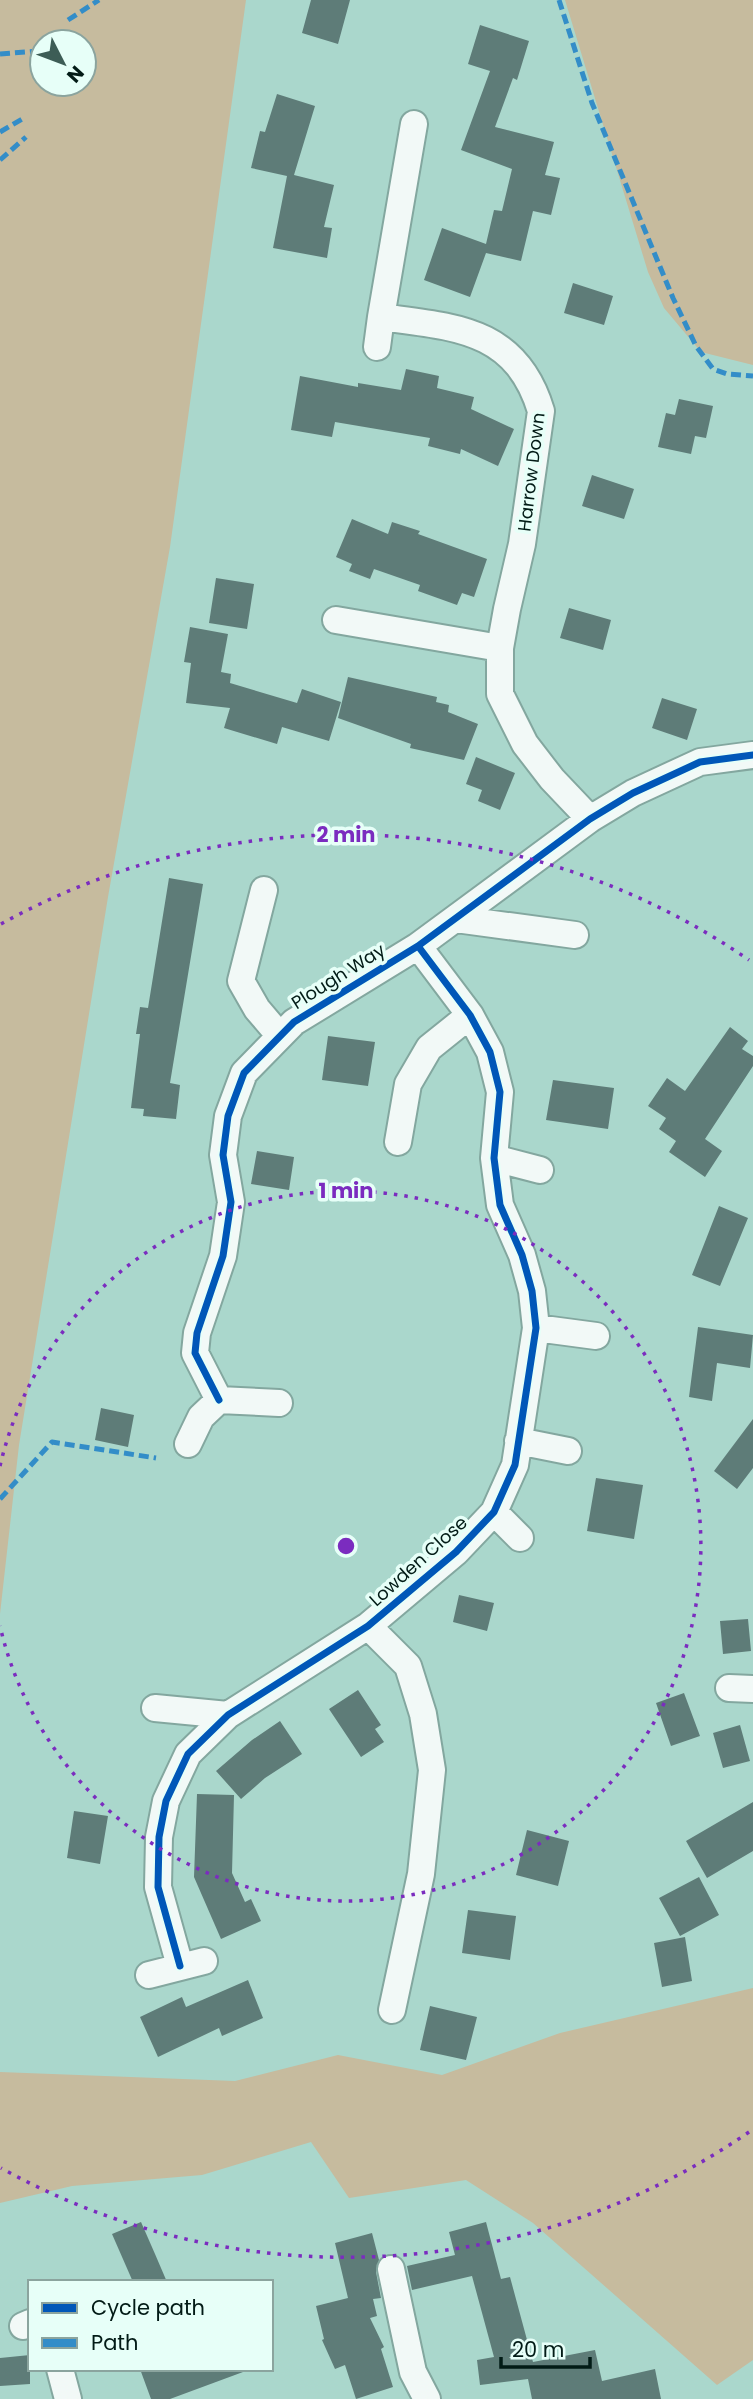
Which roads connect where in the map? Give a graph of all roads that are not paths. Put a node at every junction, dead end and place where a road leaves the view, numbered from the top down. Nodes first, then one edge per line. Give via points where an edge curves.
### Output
1 (414, 124) dead end
2 (381, 317) junction
3 (377, 348) dead end
4 (335, 620) dead end
5 (500, 648) junction
6 (753, 755) edge
7 (590, 819) junction
8 (264, 890) dead end
9 (456, 919) junction
10 (575, 935) dead end
11 (418, 946) junction
12 (470, 1015) junction
13 (280, 1036) junction
14 (398, 1142) dead end
15 (494, 1158) junction
16 (540, 1170) dead end
17 (536, 1328) junction
18 (596, 1336) dead end
19 (219, 1400) junction
20 (279, 1403) dead end
21 (518, 1441) junction
22 (188, 1444) dead end
23 (568, 1451) dead end
24 (494, 1512) junction
25 (520, 1538) dead end
26 (368, 1626) junction
27 (155, 1708) dead end
28 (228, 1715) junction
29 (149, 1975) dead end
30 (392, 2010) dead end
31 (391, 2269) dead end
32 (61, 2371) edge
33 (68, 2399) edge
34 (427, 2399) edge

1 - 2 street
2 - 3 street
2 - 5 street, Harrow Down via 459,328 498,345 537,397 541,411 530,490
4 - 5 street
5 - 7 street, Harrow Down via 500,694 525,744
6 - 7 street, Plough Way via 700,762
7 - 9 street, Plough Way
8 - 13 street via 241,981
9 - 10 street
9 - 11 street, Plough Way
11 - 12 street, Lowden Close
11 - 13 street, Plough Way via 294,1022
12 - 14 street via 429,1048 408,1084
12 - 15 street, Lowden Close via 490,1052 500,1092
13 - 19 street, Plough Way via 244,1073 228,1116 223,1155 231,1202 223,1256 197,1333 195,1353
15 - 16 street
15 - 17 street, Lowden Close via 500,1205 522,1255
17 - 18 street
17 - 21 street, Lowden Close
19 - 20 street
19 - 22 street via 201,1417
21 - 23 street
21 - 24 street, Lowden Close via 515,1465
24 - 25 street
24 - 26 street, Lowden Close via 456,1552
26 - 28 street, Lowden Close
26 - 30 street, Lowden Close via 408,1666 423,1714 432,1770 421,1874
27 - 28 street
28 - 29 street, Lowden Close via 187,1754 166,1801 159,1837 158,1887 192,1964
31 - 34 street via 413,2372
32 - 33 street

